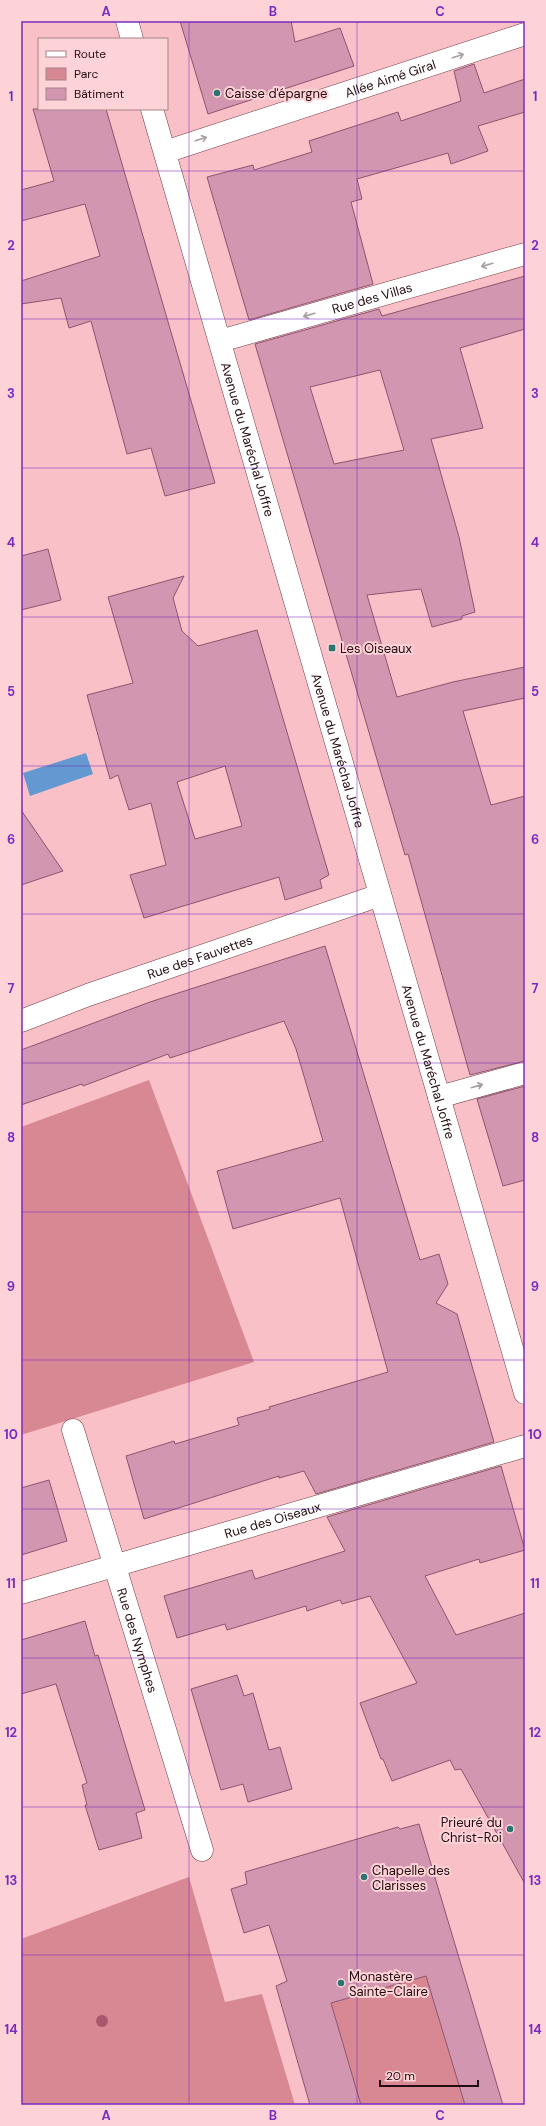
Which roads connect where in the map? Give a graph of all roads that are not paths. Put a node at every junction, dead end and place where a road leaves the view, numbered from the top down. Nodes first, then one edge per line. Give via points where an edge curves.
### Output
1 (127, 21) edge
2 (525, 34) edge
3 (132, 38) edge
4 (152, 110) edge
5 (165, 152) junction
6 (525, 254) edge
7 (220, 341) junction
8 (380, 895) junction
9 (21, 1021) edge
10 (525, 1072) edge
11 (439, 1097) junction
12 (525, 1393) edge
13 (73, 1430) dead end
14 (525, 1446) edge
15 (114, 1567) junction
16 (21, 1593) edge
17 (202, 1850) dead end

1 - 3 street
5 -> 2 street, Allée Aimé Giral
4 - 5 street, Avenue du Maréchal Joffre
5 - 7 street, Avenue du Maréchal Joffre
6 -> 7 street, Rue des Villas
7 - 8 street, Avenue du Maréchal Joffre
8 - 9 street, Rue des Fauvettes via 88,995
8 - 11 street, Avenue du Maréchal Joffre
11 -> 10 street
11 - 12 street, Avenue du Maréchal Joffre
13 - 15 street, Rue des Nymphes
14 - 15 street, Rue des Oiseaux
15 - 16 street, Rue des Oiseaux
15 - 17 street, Rue des Nymphes

